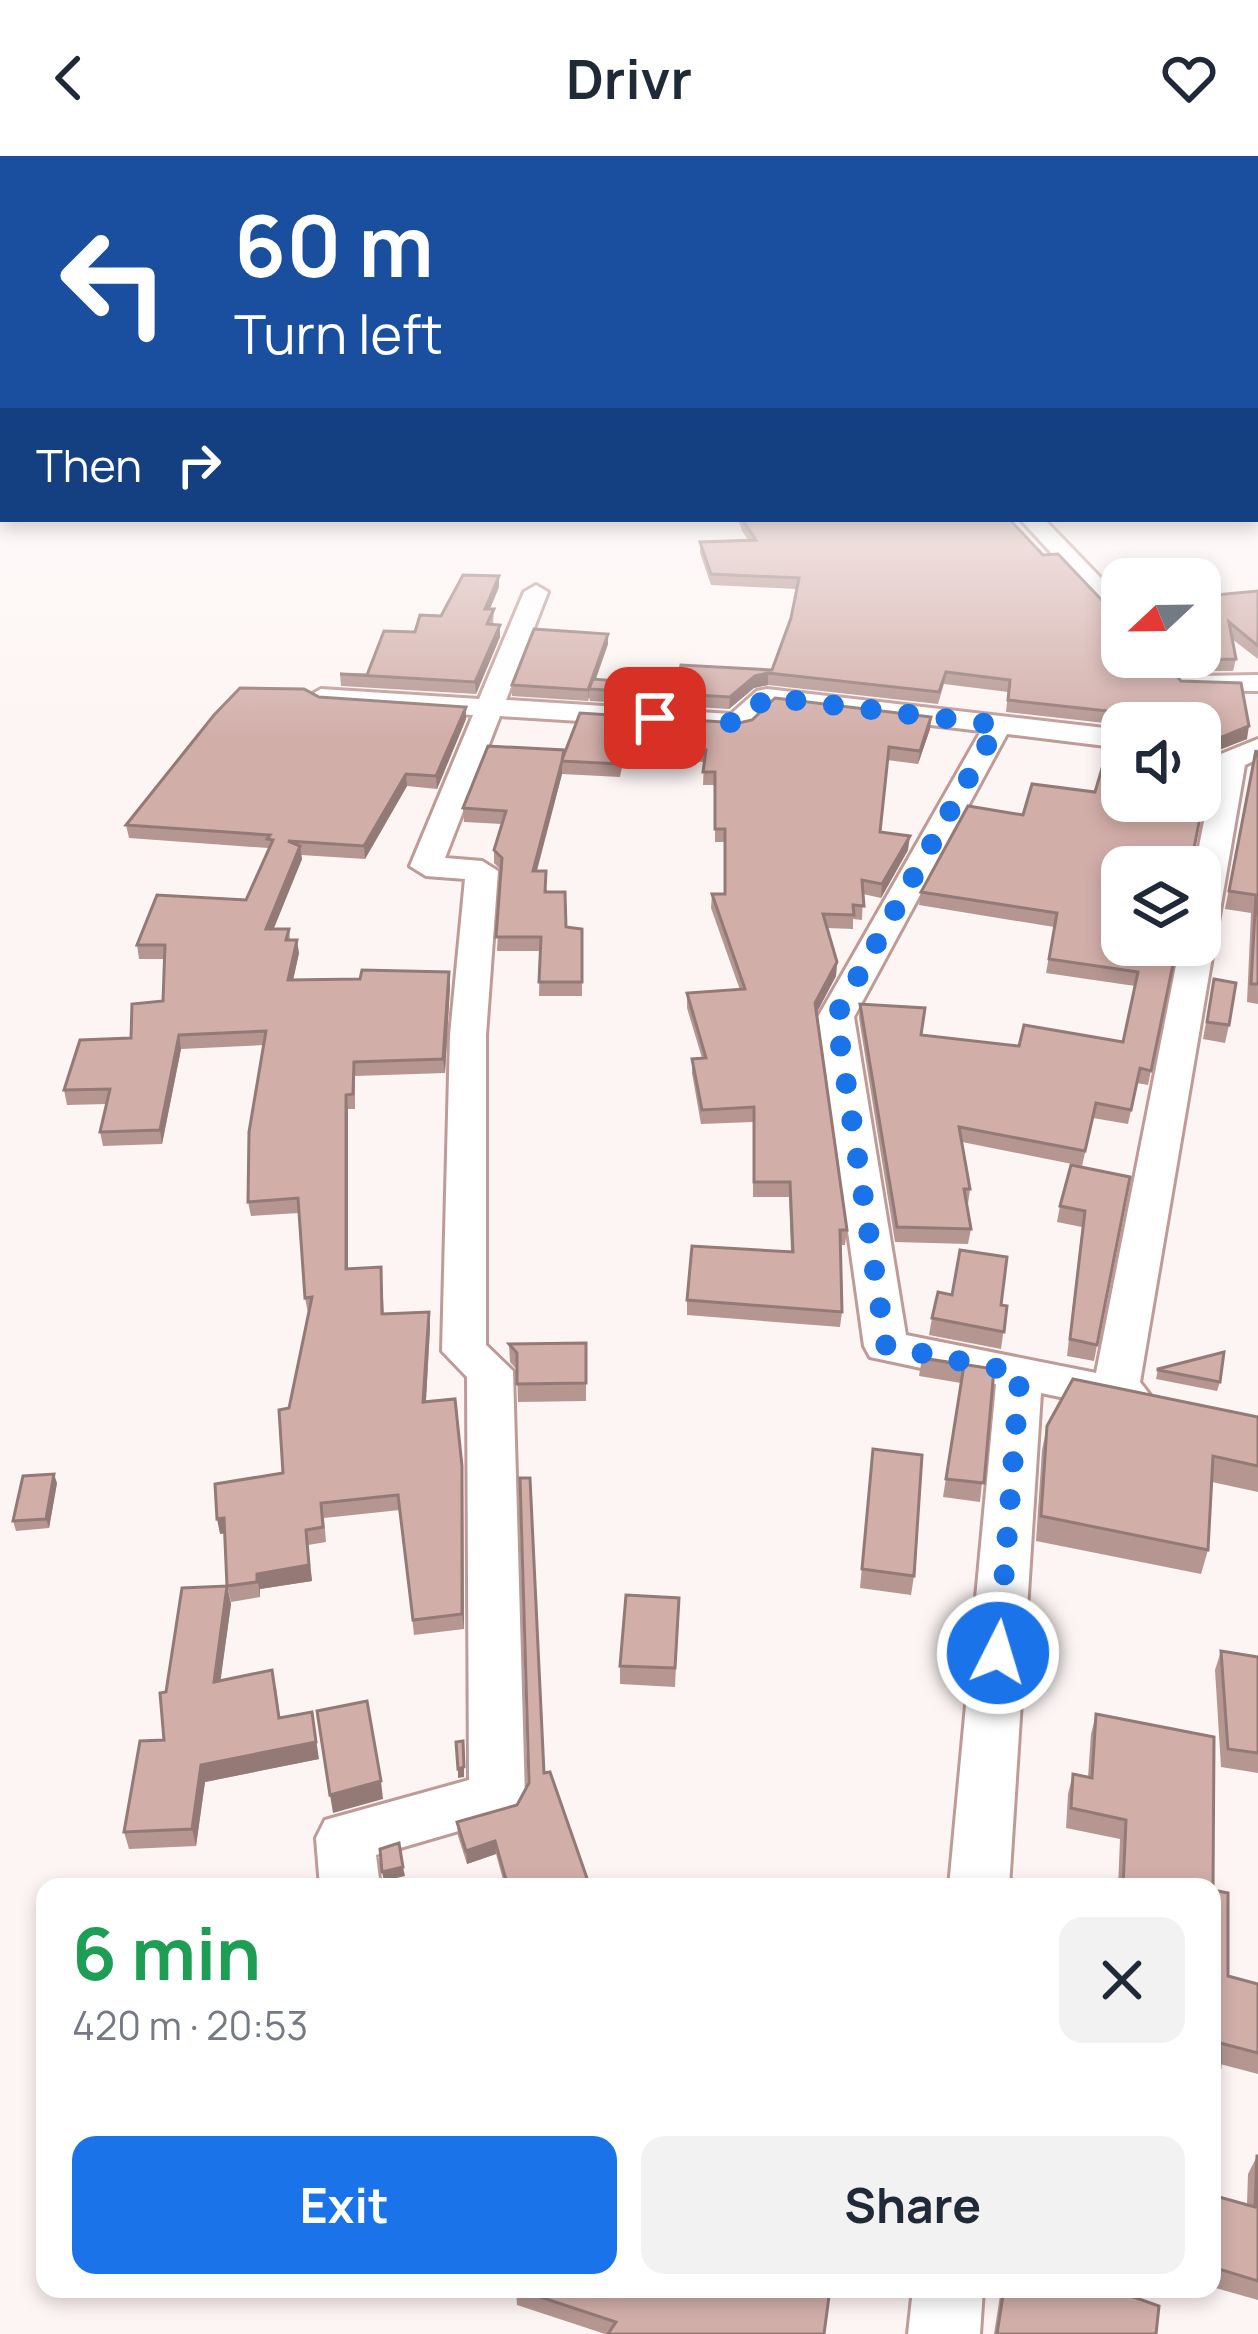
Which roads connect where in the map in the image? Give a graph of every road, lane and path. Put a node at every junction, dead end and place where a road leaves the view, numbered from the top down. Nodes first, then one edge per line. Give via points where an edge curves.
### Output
1 (1046, 535) edge
2 (536, 592) dead end
3 (1101, 593) edge
4 (1186, 678) edge
5 (1248, 683) edge
6 (321, 697) edge
7 (490, 707) junction
8 (998, 725) junction
9 (1258, 735) edge
10 (1101, 737) edge
11 (1244, 754) edge
12 (1221, 846) edge
13 (1193, 966) edge
14 (1020, 1373) junction
15 (1115, 1392) junction
16 (1168, 1402) edge
17 (349, 1878) edge
18 (981, 1878) edge
19 (947, 2298) edge
20 (944, 2334) edge

1 - 3 street
2 - 7 street
4 - 5 street
5 - 9 street
6 - 7 street
7 - 8 street via 738,723 767,697
7 - 17 street via 426,866 482,871 468,1035 464,1351 490,1371 497,1797 345,1838
8 - 10 street
8 - 14 street via 836,1016 886,1346
11 - 12 street
13 - 15 street
14 - 15 street
14 - 18 street
15 - 16 street
19 - 20 street

